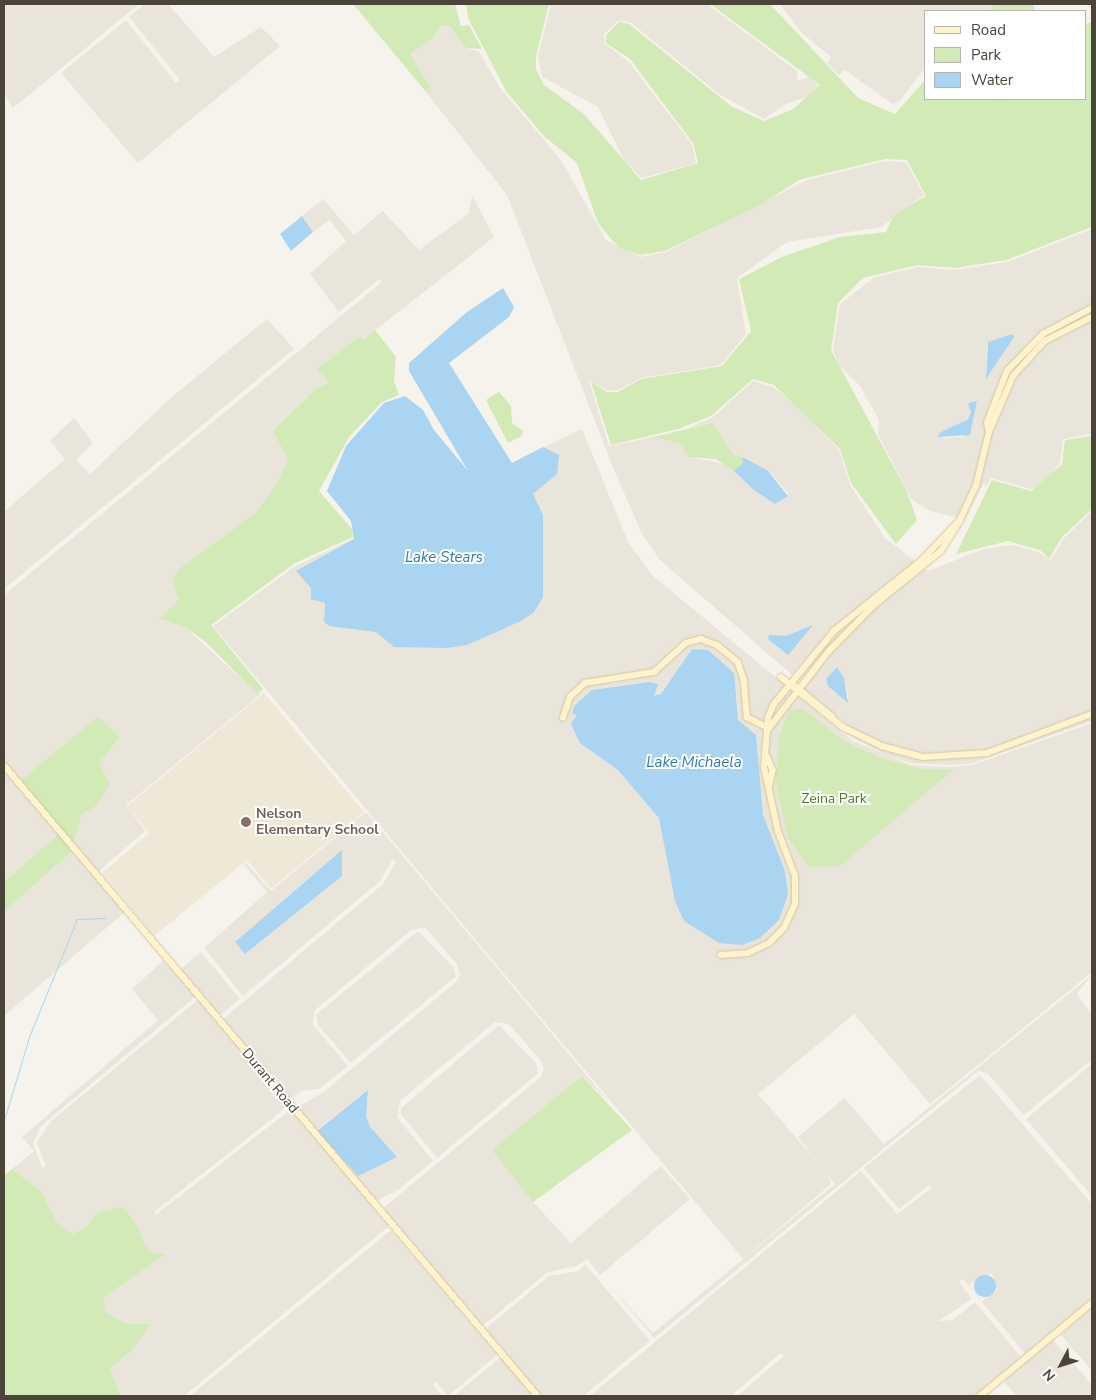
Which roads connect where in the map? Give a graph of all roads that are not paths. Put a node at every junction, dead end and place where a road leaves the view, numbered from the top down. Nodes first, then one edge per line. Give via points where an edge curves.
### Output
1 (1092, 308) edge
2 (1092, 316) edge
3 (989, 432) junction
4 (960, 520) junction
5 (781, 677) dead end
6 (788, 683) junction
7 (796, 689) junction
8 (1092, 714) edge
9 (563, 718) dead end
10 (769, 728) junction
11 (4, 765) edge
12 (721, 954) dead end
13 (1092, 1302) edge
14 (538, 1396) edge
15 (980, 1396) edge

1 - 3 street via 1043,334 1007,371 987,424
2 - 3 street via 1067,326 1028,357 1013,376
3 - 4 street via 976,486
4 - 6 street via 921,560 837,628
4 - 7 street via 941,551 869,610
5 - 6 street
6 - 7 street
6 - 10 street via 769,713
7 - 8 street via 852,732 909,754 961,758 1002,749
7 - 10 street
9 - 10 street via 570,697 585,683 654,672 682,645 701,639 717,645 738,662 744,679 747,717
10 - 12 street via 764,767 776,824 795,876 793,910 781,932 764,946 748,953
11 - 14 street, Durant Road
13 - 15 street

